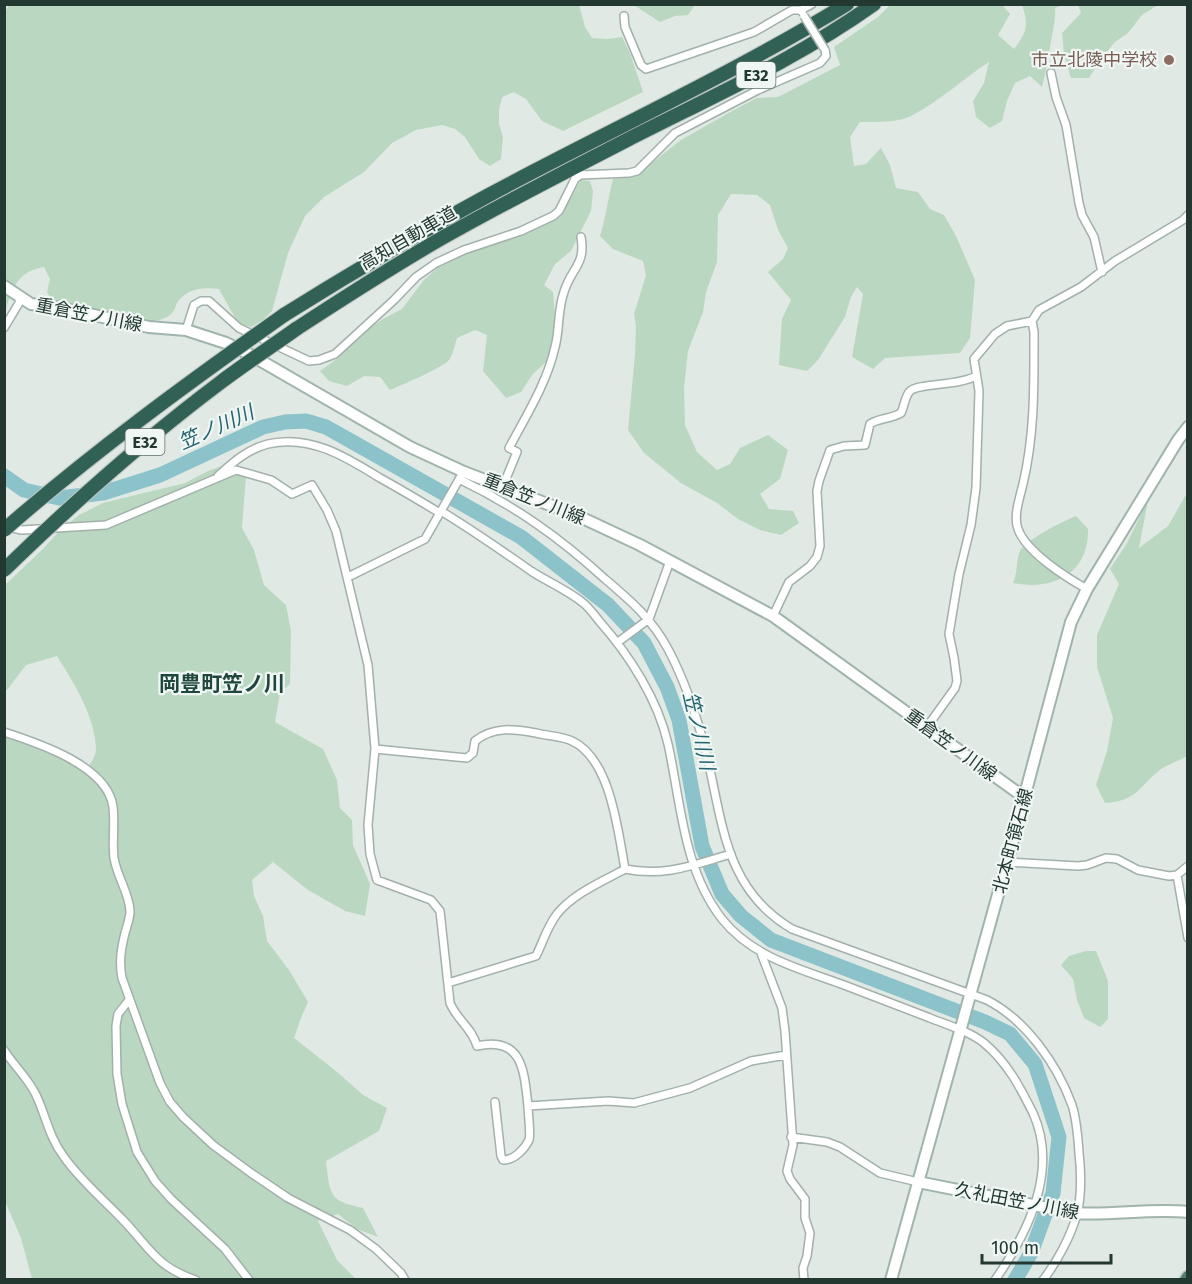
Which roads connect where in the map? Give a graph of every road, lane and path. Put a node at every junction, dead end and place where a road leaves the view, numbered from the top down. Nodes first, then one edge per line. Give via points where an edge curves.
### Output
1 (812, 4) edge
2 (847, 4) edge
3 (874, 4) edge
4 (802, 13) junction
5 (624, 16) dead end
6 (1051, 73) dead end
7 (628, 132) junction
8 (1188, 215) edge
9 (581, 237) dead end
10 (1102, 272) junction
11 (4, 286) edge
12 (20, 297) junction
13 (1032, 321) junction
14 (4, 328) edge
15 (186, 330) junction
16 (976, 376) junction
17 (1188, 427) edge
18 (460, 478) junction
19 (215, 479) junction
20 (503, 486) junction
21 (441, 510) junction
22 (4, 528) edge
23 (670, 561) junction
24 (4, 570) edge
25 (348, 577) junction
26 (1087, 590) junction
27 (773, 616) junction
28 (647, 620) junction
29 (619, 641) junction
30 (927, 727) junction
31 (4, 732) edge
32 (375, 749) junction
33 (1025, 798) junction
34 (729, 855) junction
35 (1007, 862) junction
36 (696, 864) junction
37 (1188, 866) edge
38 (625, 869) junction
39 (1177, 875) junction
40 (1188, 938) edge
41 (761, 953) junction
42 (448, 983) junction
43 (969, 994) junction
44 (129, 1000) junction
45 (960, 1029) junction
46 (4, 1050) edge
47 (786, 1055) junction
48 (495, 1102) dead end
49 (528, 1106) junction
50 (791, 1137) junction
51 (918, 1182) junction
52 (1036, 1206) junction
53 (1188, 1212) edge
54 (1075, 1213) junction
55 (196, 1280) edge
56 (249, 1280) edge
57 (405, 1280) edge
58 (804, 1280) edge
59 (891, 1280) edge
60 (995, 1280) edge
61 (1043, 1280) edge

1 - 4 street
2 - 7 highway, 高知自動車道 / E32
3 - 7 highway, 高知自動車道 / E32 via 733,87
4 - 5 street via 792,10 754,32 646,69 625,27
4 - 15 street, bridge via 825,50 826,56 820,63 675,133 637,171 580,175 553,216 436,263 335,354 309,361 239,328 208,301 194,305
6 - 10 street via 1066,125 1082,215 1094,237
7 - 22 highway, 高知自動車道 / E32, bridge via 560,158 416,236 284,315 143,416
7 - 24 highway, 高知自動車道 / E32, bridge via 364,285 223,380 154,434
8 - 10 street
9 - 20 street via 583,249 559,307 556,345 546,377 509,448 516,452
10 - 13 street via 1039,310
11 - 12 main road, 重倉笠ノ川線
12 - 14 street
12 - 15 main road, 重倉笠ノ川線 via 40,306 149,327
13 - 16 street via 1007,326 995,334 974,359
13 - 26 street via 1033,420 1018,506 1018,529 1051,566
15 - 18 main road, 重倉笠ノ川線 via 249,354
16 - 27 street via 946,386 915,388 908,393 901,413 870,424 865,445 830,450 817,491 817,557 789,582
16 - 30 street via 976,488 949,634 957,681
17 - 26 main road, 北本町領石線
18 - 20 main road, 重倉笠ノ川線
18 - 21 street
18 - 28 street via 496,497 572,549 634,603
19 - 21 street via 254,449 306,442 345,457
19 - 22 street via 106,525
19 - 25 street via 236,470 271,480 292,494 312,484 336,531
20 - 23 main road, 重倉笠ノ川線 via 598,525
21 - 25 street via 425,539
21 - 29 street via 583,603
23 - 27 main road, 重倉笠ノ川線
23 - 28 street
25 - 32 street via 368,665
26 - 33 main road, 北本町領石線 via 1071,622
27 - 30 main road, 重倉笠ノ川線
28 - 29 street
28 - 34 street via 672,657 693,711
29 - 36 street via 650,695 667,741
30 - 33 main road, 重倉笠ノ川線
31 - 44 street via 81,765 105,787 113,805 114,857 130,913 120,964
32 - 38 street via 467,758 473,753 475,741 502,729 572,741 591,755 601,773 615,813
32 - 42 street via 368,825 377,880 431,900 440,911
33 - 35 main road, 北本町領石線
34 - 36 street
34 - 43 street via 754,898 792,929
35 - 39 street via 1087,866 1106,858 1138,870
35 - 43 main road, 北本町領石線
36 - 38 street via 645,873
36 - 41 street via 720,916 733,932
37 - 39 street
38 - 42 street via 565,906 545,933 536,956
39 - 40 street
41 - 45 street
41 - 47 street via 782,1008
42 - 49 street via 454,1012 474,1036 477,1046 500,1046 518,1056
43 - 45 main road, 北本町領石線
43 - 54 street via 998,1005 1021,1024 1057,1073 1072,1107 1078,1140 1080,1177
44 - 56 street via 118,1014 116,1026 117,1074 137,1152 155,1181 225,1249
44 - 57 street via 160,1083 183,1117 213,1145 269,1185 368,1242
45 - 51 main road, 北本町領石線
45 - 52 street via 999,1056 1024,1094 1038,1125 1042,1168
46 - 55 street via 36,1095 49,1133 80,1179 162,1264
47 - 49 street via 751,1060 690,1088 634,1103
47 - 50 street
48 - 49 street via 502,1160 519,1154 530,1138
50 - 51 street via 827,1142 880,1173
50 - 58 street via 787,1171 805,1199 810,1233
51 - 52 main road, 久礼田笠ノ川線
51 - 59 main road, 北本町領石線
52 - 54 main road, 久礼田笠ノ川線
52 - 60 street
53 - 54 main road, 久礼田笠ノ川線
54 - 61 street via 1068,1236

